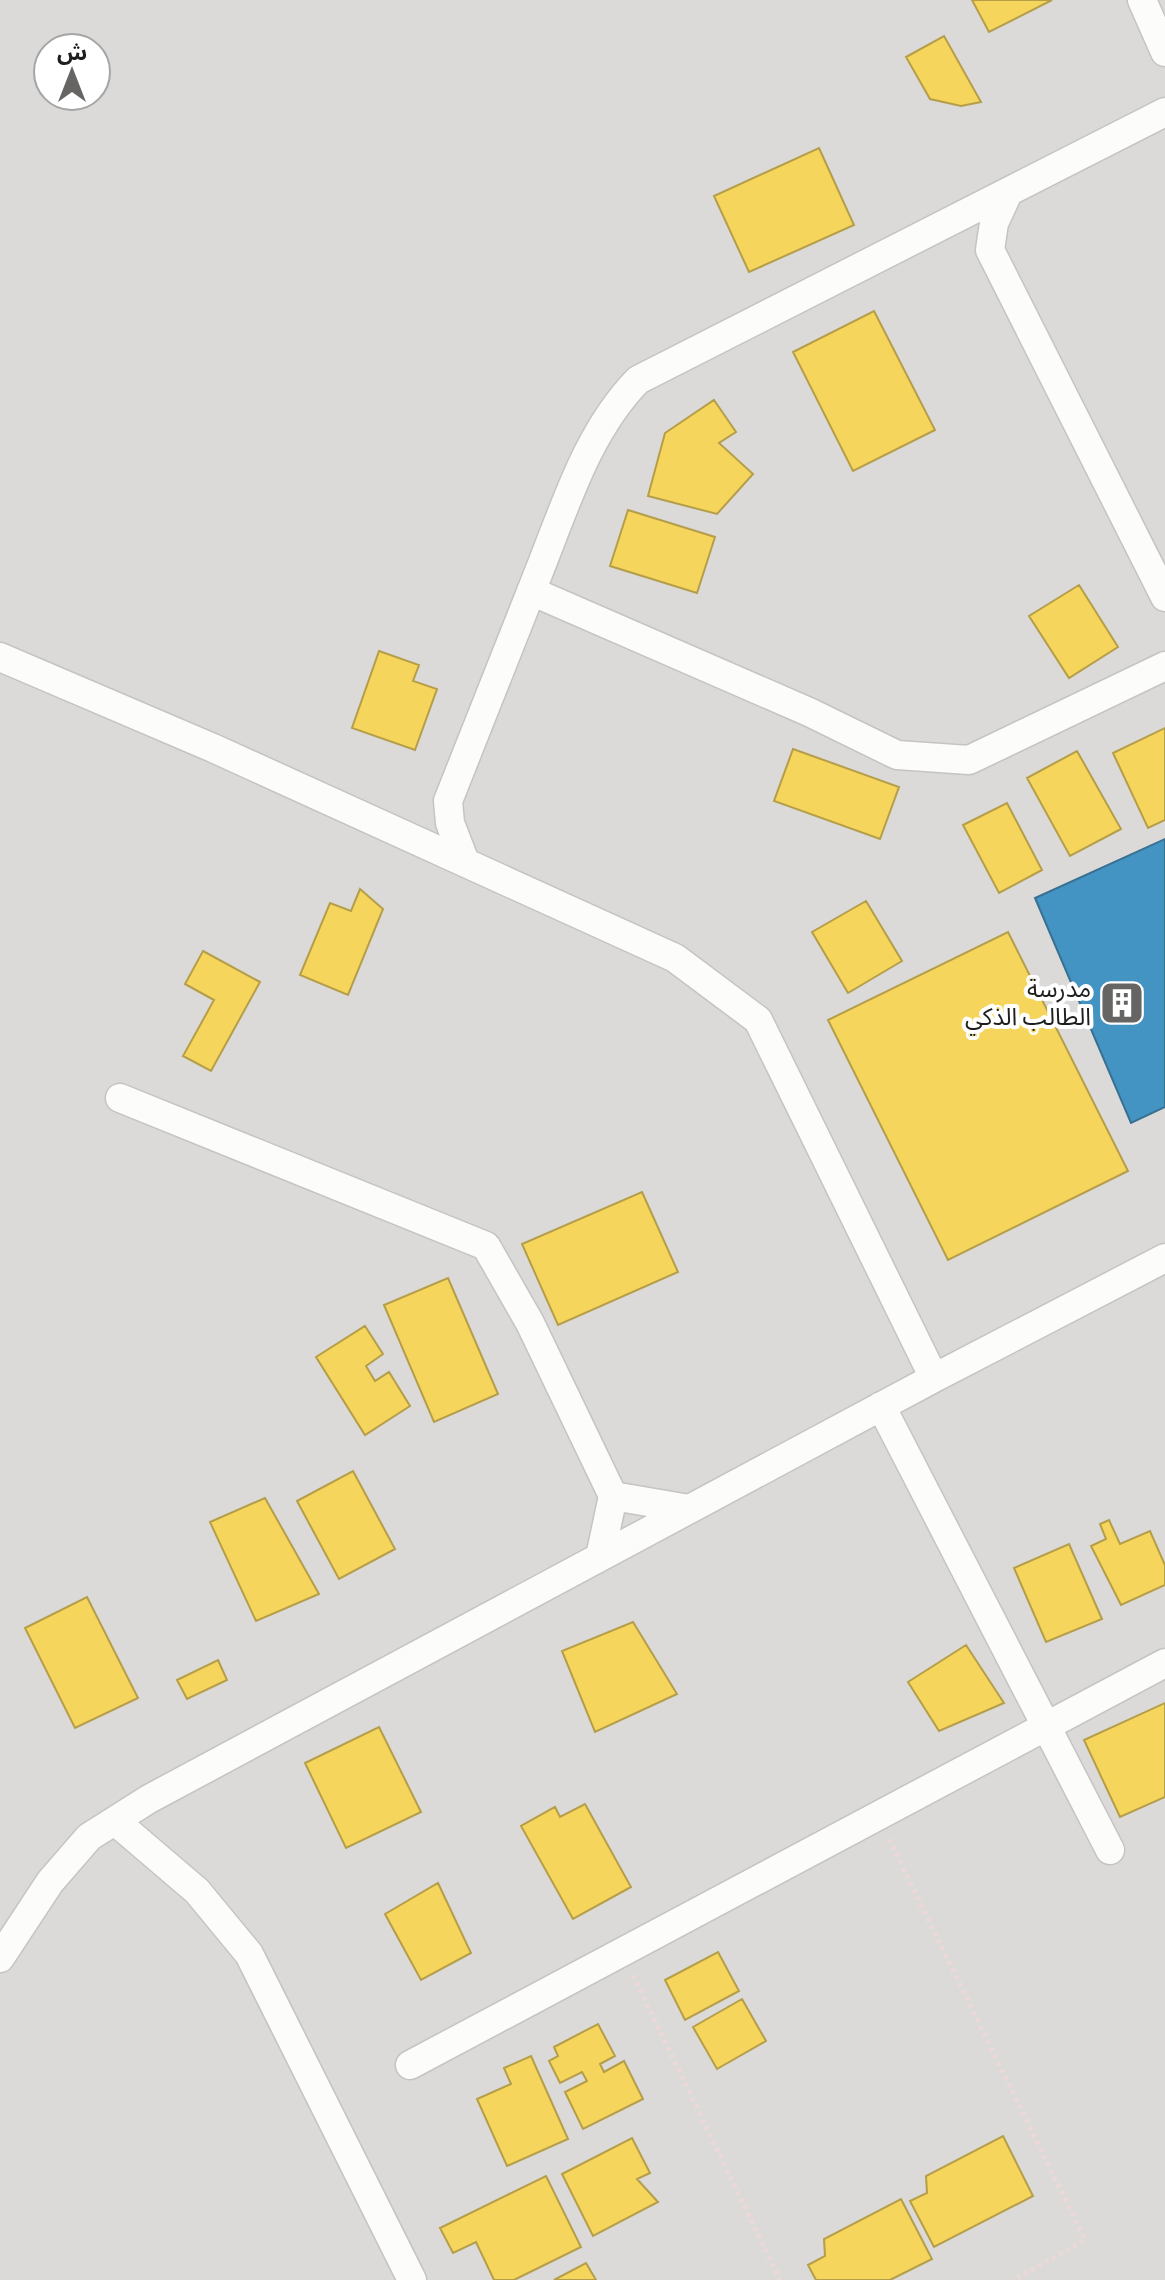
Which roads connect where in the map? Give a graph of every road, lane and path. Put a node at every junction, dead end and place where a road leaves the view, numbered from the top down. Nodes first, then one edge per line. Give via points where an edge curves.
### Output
1 (1142, 0) edge
2 (1165, 52) edge
3 (1165, 112) edge
4 (1008, 193) junction
5 (928, 233) junction
6 (990, 250) junction
7 (531, 591) junction
8 (1165, 597) edge
9 (0, 657) edge
10 (1165, 666) edge
11 (448, 801) junction
12 (392, 829) junction
13 (465, 862) junction
14 (120, 1098) dead end
15 (1165, 1258) edge
16 (934, 1378) junction
17 (881, 1406) junction
18 (613, 1496) junction
19 (689, 1509) junction
20 (600, 1557) junction
21 (1165, 1663) edge
22 (1047, 1727) junction
23 (878, 1817) junction
24 (115, 1821) junction
25 (1110, 1850) dead end
26 (622, 1952) junction
27 (0, 1958) edge
28 (410, 2065) dead end
29 (412, 2280) edge
30 (780, 2280) edge
31 (1013, 2280) edge

1 - 2 street
3 - 4 street
4 - 5 street
4 - 6 street via 994,223
5 - 6 street via 958,237
5 - 7 street via 638,380 586,457
6 - 8 street
7 - 10 street via 897,755 969,760
7 - 11 street
9 - 12 street
11 - 12 street via 418,822
11 - 13 street
12 - 13 street
13 - 16 street via 675,958 758,1020
14 - 18 street via 486,1246 530,1323
15 - 16 street
16 - 17 street
17 - 19 street
17 - 22 street
18 - 19 street
18 - 20 street
19 - 20 street
20 - 24 street
21 - 22 street
22 - 23 street
22 - 25 street
23 - 26 street
23 - 31 path via 1085,2240
24 - 27 street via 89,1837 50,1882
24 - 29 street via 197,1891 249,1954
26 - 28 street
26 - 30 path

